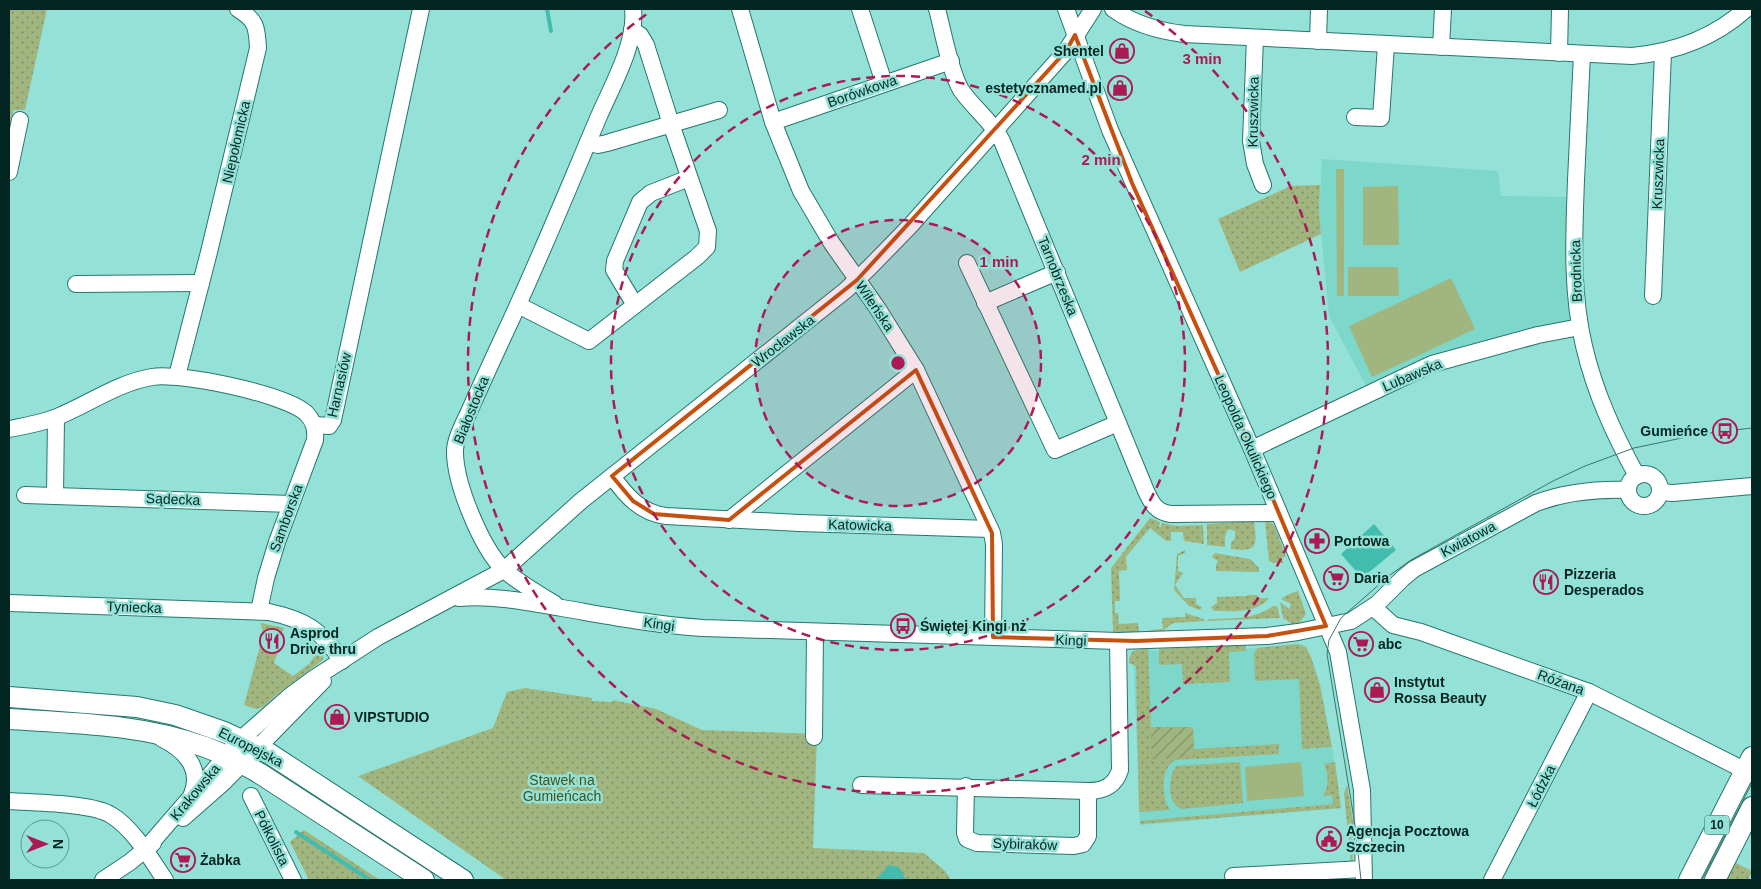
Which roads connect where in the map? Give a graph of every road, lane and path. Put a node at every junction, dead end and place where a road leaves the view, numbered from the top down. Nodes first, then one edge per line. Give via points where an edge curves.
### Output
1 (238, 9) edge
2 (421, 9) edge
3 (633, 9) edge
4 (740, 9) edge
5 (860, 9) edge
6 (937, 9) edge
7 (1066, 9) edge
8 (1093, 9) edge
9 (1113, 9) edge
10 (1319, 9) edge
11 (1443, 9) edge
12 (1560, 9) edge
13 (1746, 9) edge
14 (632, 30) junction
15 (1075, 35) junction
16 (1255, 38) junction
17 (1318, 41) junction
18 (1386, 45) junction
19 (1441, 47) junction
20 (1663, 52) junction
21 (1559, 53) junction
22 (1582, 54) junction
23 (951, 61) junction
24 (884, 84) junction
25 (719, 110) dead end
26 (1355, 117) dead end
27 (20, 120) dead end
28 (773, 122) junction
29 (671, 124) junction
30 (996, 129) junction
31 (588, 142) junction
32 (9, 172) edge
33 (689, 178) junction
34 (1263, 185) dead end
35 (966, 263) dead end
36 (1057, 272) junction
37 (857, 280) junction
38 (201, 283) junction
39 (76, 284) dead end
40 (1653, 296) dead end
41 (985, 303) junction
42 (518, 305) junction
43 (635, 305) junction
44 (1580, 327) junction
45 (916, 370) junction
46 (177, 376) junction
47 (56, 418) junction
48 (1118, 424) junction
49 (315, 425) junction
50 (9, 429) edge
51 (1252, 449) junction
52 (612, 476) junction
53 (1637, 476) junction
54 (1752, 486) edge
55 (1628, 490) junction
56 (1660, 492) junction
57 (25, 495) dead end
58 (55, 495) junction
59 (291, 504) junction
60 (1279, 512) junction
61 (729, 520) junction
62 (990, 529) junction
63 (504, 570) junction
64 (512, 599) junction
65 (449, 600) junction
66 (9, 603) edge
67 (1373, 607) junction
68 (564, 608) junction
69 (259, 611) junction
70 (1326, 626) junction
71 (815, 632) junction
72 (993, 637) junction
73 (1118, 641) junction
74 (342, 661) junction
75 (1589, 692) junction
76 (9, 698) edge
77 (9, 719) edge
78 (148, 731) junction
79 (814, 736) dead end
80 (249, 744) junction
81 (234, 760) junction
82 (1750, 767) edge
83 (861, 784) dead end
84 (966, 786) junction
85 (1088, 791) junction
86 (192, 794) junction
87 (250, 796) dead end
88 (9, 801) edge
89 (1752, 807) edge
90 (145, 850) junction
91 (1364, 875) edge
92 (1233, 876) dead end
93 (1268, 877) edge
94 (103, 880) edge
95 (164, 880) edge
96 (293, 880) edge
97 (424, 880) edge
98 (463, 880) edge
99 (1492, 880) edge
100 (1689, 880) edge
101 (1715, 880) edge

1 - 38 street, Niepołomicka via 250,16 258,30 258,48
2 - 49 street, Harnasiów via 333,420 329,426
3 - 14 street, Białostocka
4 - 28 street, Wileńska
5 - 24 street
6 - 23 street
7 - 15 street, Leopolda Okulickiego
8 - 15 street, Wrocławska
9 - 16 street via 1143,25 1172,32
10 - 17 street
11 - 19 street
12 - 21 street
13 - 20 street via 1708,36
14 - 29 street via 646,45
14 - 31 street, Białostocka
15 - 30 street, Wrocławska via 1066,51
15 - 51 street, Leopolda Okulickiego via 1132,183
16 - 17 street
16 - 34 street, Kruszwicka via 1251,141
17 - 18 street
18 - 19 street
18 - 26 street via 1381,118
19 - 21 street
20 - 22 street via 1632,56
20 - 40 street, Kruszwicka
21 - 22 street
22 - 44 street, Brodnicka via 1574,244
23 - 24 street, Borówkowa
23 - 30 street via 962,92
24 - 28 street, Borówkowa
25 - 29 street
27 - 32 street
28 - 37 street, Wileńska via 801,191
29 - 31 street via 598,145
29 - 33 street
30 - 36 street, Tarnobrzeska
30 - 37 street, Wrocławska
31 - 42 street, Białostocka
33 - 43 street via 708,231 707,247
33 - 43 street via 651,192 640,202 614,260 614,270
35 - 41 street
36 - 41 street
36 - 48 street, Tarnobrzeska
37 - 45 street, Wileńska
37 - 52 street, Wrocławska
38 - 39 street
38 - 46 street, Niepołomicka
41 - 48 street via 1055,450
42 - 43 street via 589,341
42 - 63 street, Białostocka via 458,436 455,451 458,477 469,509
44 - 51 street, Lubawska via 1432,364
44 - 53 street, Brodnicka via 1600,400
45 - 61 street
45 - 62 street, Wileńska
46 - 47 street, Harnasiów via 152,377 124,385
46 - 49 street, Harnasiów via 210,381 292,404 306,413
47 - 50 street, Harnasiów
47 - 58 street
48 - 60 street, Tarnobrzeska via 1146,491 1159,511 1180,515
49 - 59 street, Samborska via 315,440
51 - 60 street, Leopolda Okulickiego
52 - 61 street, Katowicka via 633,501 654,514
52 - 63 street, Wrocławska
53 - 55 street via 1631,480
53 - 56 street via 1644,474 1654,478
54 - 56 street
55 - 56 street via 1632,501 1643,506 1654,502
55 - 67 street, Kwiatowa via 1578,492 1534,505 1416,568
57 - 58 street, Sądecka
58 - 59 street, Sądecka
59 - 69 street, Samborska via 270,564
60 - 70 street, Leopolda Okulickiego
61 - 62 street, Katowicka
62 - 72 street, Wileńska via 994,544
63 - 64 street
63 - 65 street, Wrocławska
63 - 68 street, Kingi
64 - 65 street, Kingi via 479,597
64 - 68 street, Kingi
65 - 74 street, Krakowska via 378,637
66 - 69 street, Tyniecka
67 - 70 street, Kwiatowa via 1351,621
67 - 75 street, Różana via 1393,625
68 - 71 street, Kingi via 687,627
69 - 74 street via 286,616 310,626 324,637
70 - 73 street, Kingi via 1267,636
70 - 91 street, Leopolda Okulickiego via 1341,664 1360,780
71 - 72 street, Kingi
71 - 79 street
72 - 73 street, Kingi
73 - 85 street via 1120,770 1118,778 1108,788
74 - 80 street, Krakowska via 300,688
75 - 82 street, Różana
75 - 99 street, Łódzka
76 - 80 main road, Europejska via 137,707 175,715
77 - 78 main road, Europejska
78 - 81 main road, Europejska via 204,746
78 - 86 street, Europejska via 168,741 192,762 195,780
80 - 81 street, Krakowska
80 - 98 main road, Europejska via 280,760
81 - 86 street, Krakowska
81 - 90 street, Krakowska via 224,782
81 - 97 main road, Europejska
82 - 100 main road, 10
83 - 84 street
84 - 85 street
84 - 85 street, Sybiraków via 965,833 967,839 977,843 1083,844 1088,836
86 - 90 street, Krakowska
87 - 96 street, Półkolista
88 - 90 street via 101,810 117,818
89 - 101 main road, 10
90 - 94 street, Krakowska
90 - 95 street
91 - 93 street
92 - 93 street

